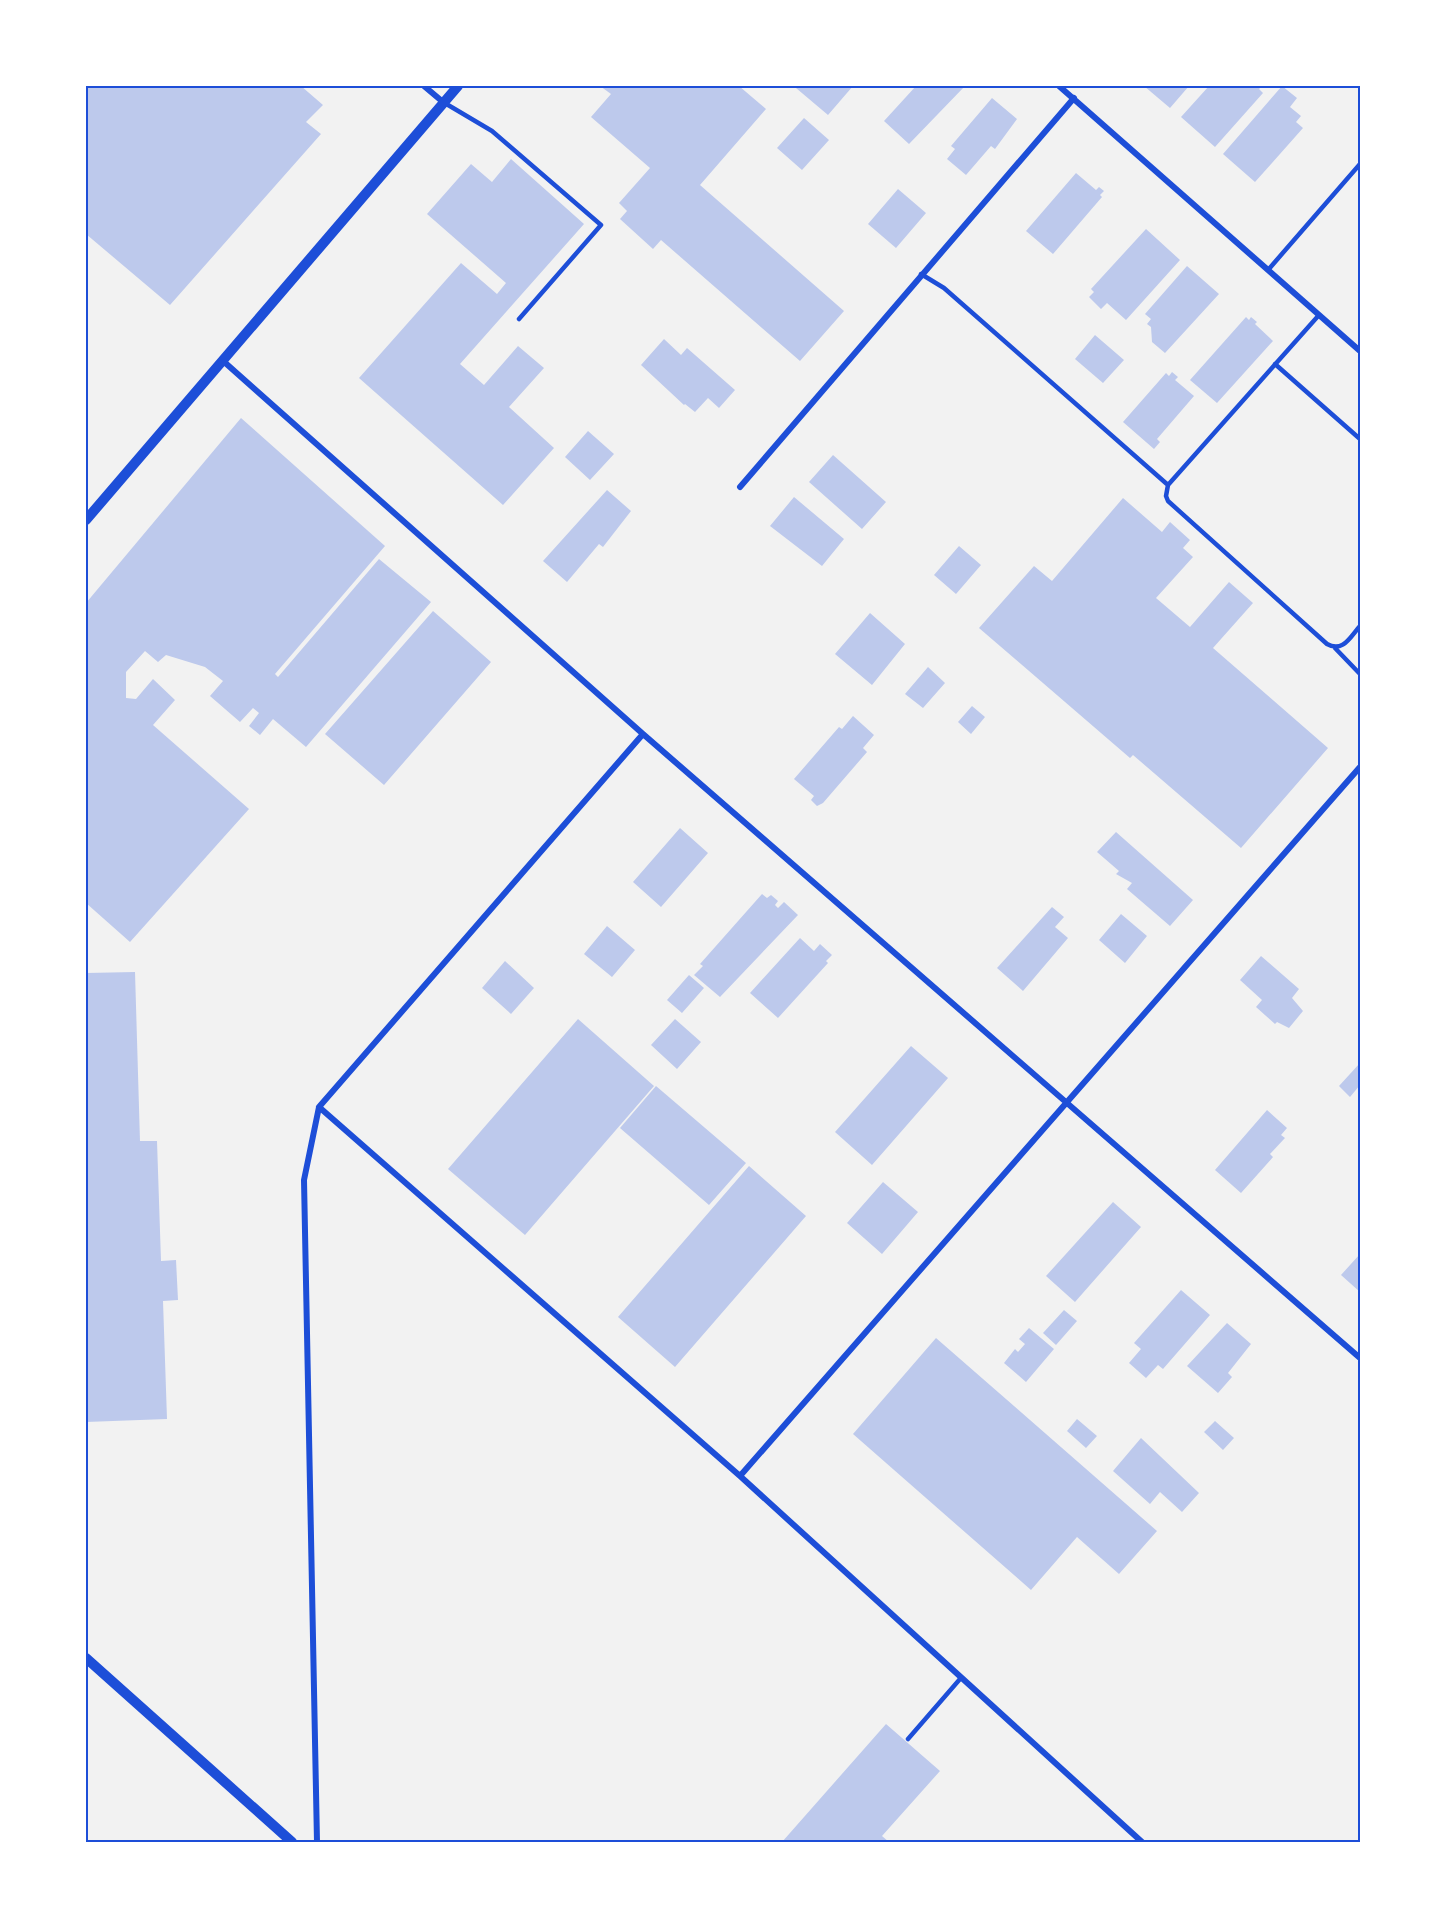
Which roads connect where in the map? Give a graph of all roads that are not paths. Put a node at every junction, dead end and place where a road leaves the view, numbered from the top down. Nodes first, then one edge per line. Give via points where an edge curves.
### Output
1 (424, 86) edge
2 (458, 86) edge
3 (1059, 86) edge
4 (1074, 98) junction
5 (443, 102) junction
6 (1360, 164) edge
7 (1268, 270) junction
8 (921, 274) junction
9 (1319, 315) junction
10 (519, 319) dead end
11 (1360, 351) edge
12 (222, 360) junction
13 (1275, 364) junction
14 (1360, 439) edge
15 (1168, 485) junction
16 (740, 487) dead end
17 (86, 520) edge
18 (1360, 626) edge
19 (1335, 648) junction
20 (1360, 674) edge
21 (643, 734) junction
22 (1360, 767) edge
23 (1066, 1100) junction
24 (319, 1107) junction
25 (1360, 1358) edge
26 (740, 1476) junction
27 (86, 1658) edge
28 (960, 1679) junction
29 (908, 1739) dead end
30 (292, 1842) edge
31 (317, 1842) edge
32 (1142, 1842) edge

1 - 5 street
2 - 5 street
3 - 4 street
4 - 7 street
4 - 8 street
5 - 10 lane via 492,131 601,225
5 - 12 street
6 - 7 lane
7 - 9 street
8 - 15 lane via 944,288
8 - 16 street
9 - 11 street
9 - 13 lane
12 - 17 street
12 - 21 street
13 - 14 lane
13 - 15 lane
15 - 19 lane via 1168,501
18 - 19 lane via 1341,647
19 - 20 lane
21 - 23 street
21 - 24 street
22 - 23 street
23 - 25 street
23 - 26 street
24 - 26 street
24 - 31 street via 304,1180
26 - 28 street
27 - 30 street
28 - 29 lane
28 - 32 street

